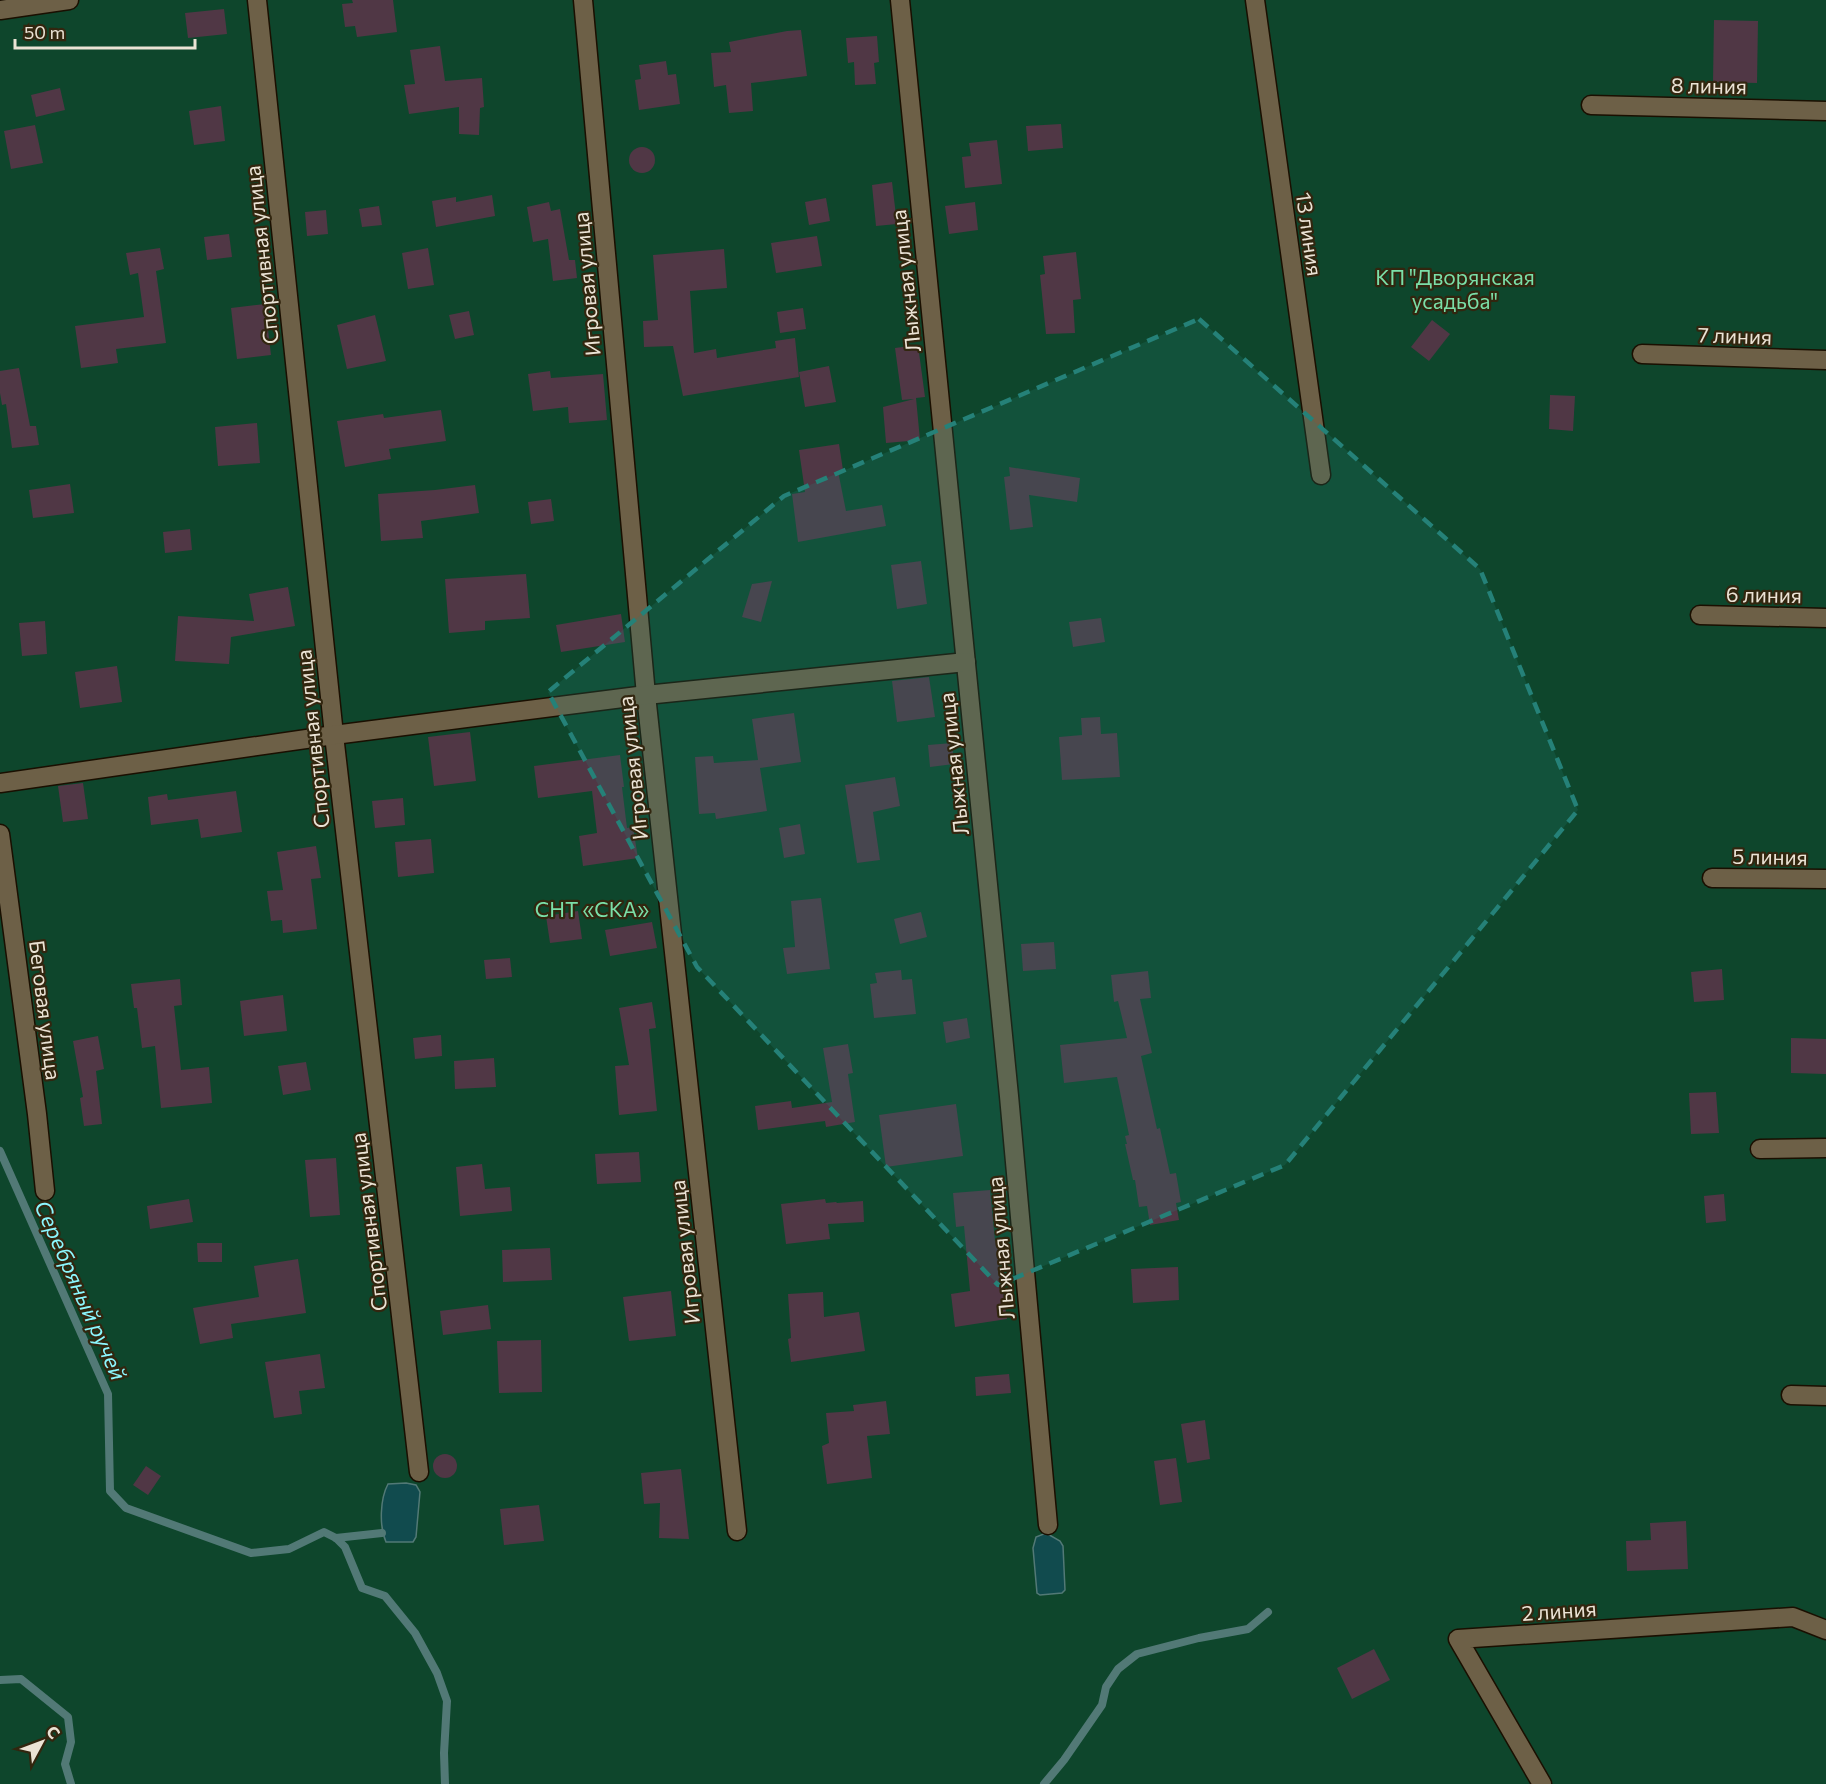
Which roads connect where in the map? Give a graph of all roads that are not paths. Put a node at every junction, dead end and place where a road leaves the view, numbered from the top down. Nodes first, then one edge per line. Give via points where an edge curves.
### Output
1 (69, 0) edge
2 (257, 0) edge
3 (583, 0) edge
4 (900, 0) edge
5 (1255, 0) edge
6 (0, 10) edge
7 (1591, 105) dead end
8 (1826, 111) edge
9 (1642, 354) dead end
10 (1826, 360) edge
11 (1321, 475) dead end
12 (1700, 615) dead end
13 (1826, 618) edge
14 (966, 662) junction
15 (646, 695) junction
16 (334, 735) junction
17 (0, 783) edge
18 (0, 834) edge
19 (1713, 878) dead end
20 (1826, 879) edge
21 (1826, 1148) edge
22 (1760, 1149) dead end
23 (45, 1191) dead end
24 (1791, 1395) dead end
25 (1826, 1396) edge
26 (419, 1472) dead end
27 (1047, 1525) dead end
28 (737, 1531) dead end
29 (1826, 1630) edge
30 (1542, 1784) edge

1 - 6 street
2 - 16 street, Спортивная улица
3 - 15 street, Игровая улица
4 - 14 street, Лыжная улица
5 - 11 street, 13 линия
7 - 8 street, 8 линия
9 - 10 street, 7 линия
12 - 13 street, 6 линия
14 - 15 street
14 - 27 street, Лыжная улица
15 - 16 street
15 - 28 street, Игровая улица
16 - 17 street
16 - 26 street, Спортивная улица
18 - 23 street, Беговая улица
19 - 20 street, 5 линия
21 - 22 street
24 - 25 street
29 - 30 street, 2 линия via 1792,1617 1458,1639

